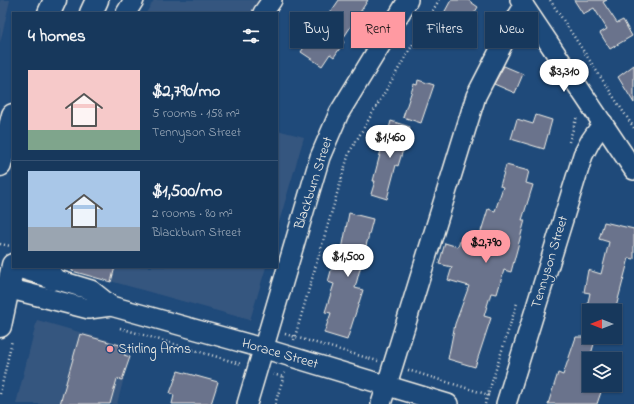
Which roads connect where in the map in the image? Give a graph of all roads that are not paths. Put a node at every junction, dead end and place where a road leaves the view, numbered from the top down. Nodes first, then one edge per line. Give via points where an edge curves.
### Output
1 (55, 0) edge
2 (97, 0) edge
3 (134, 0) edge
4 (272, 0) edge
5 (408, 0) edge
6 (522, 3) edge
7 (49, 12) edge
8 (91, 12) edge
9 (127, 12) edge
10 (264, 12) edge
11 (12, 119) edge
12 (603, 123) junction
13 (0, 165) edge
14 (634, 170) edge
15 (12, 268) edge
16 (24, 268) edge
17 (50, 273) edge
18 (7, 288) junction
19 (112, 306) junction
20 (7, 330) edge
21 (262, 348) junction
22 (387, 385) junction
23 (247, 404) edge
24 (381, 404) edge
25 (448, 404) edge
26 (506, 404) edge

1 - 7 highway
2 - 8 highway
3 - 9 street
4 - 10 street
5 - 21 street, Blackburn Street via 339,112 320,157
6 - 12 street
6 - 22 street via 476,96
11 - 13 highway
12 - 14 street
12 - 26 street, Tennyson Street via 583,155
15 - 18 highway
16 - 17 street, Horace Street
17 - 19 street, Horace Street via 91,290
18 - 19 street, Horace Street via 89,309
18 - 20 highway
19 - 21 street, Horace Street
21 - 22 street, Horace Street
21 - 23 street, Blackburn Street
22 - 24 street
22 - 25 street, Horace Street

